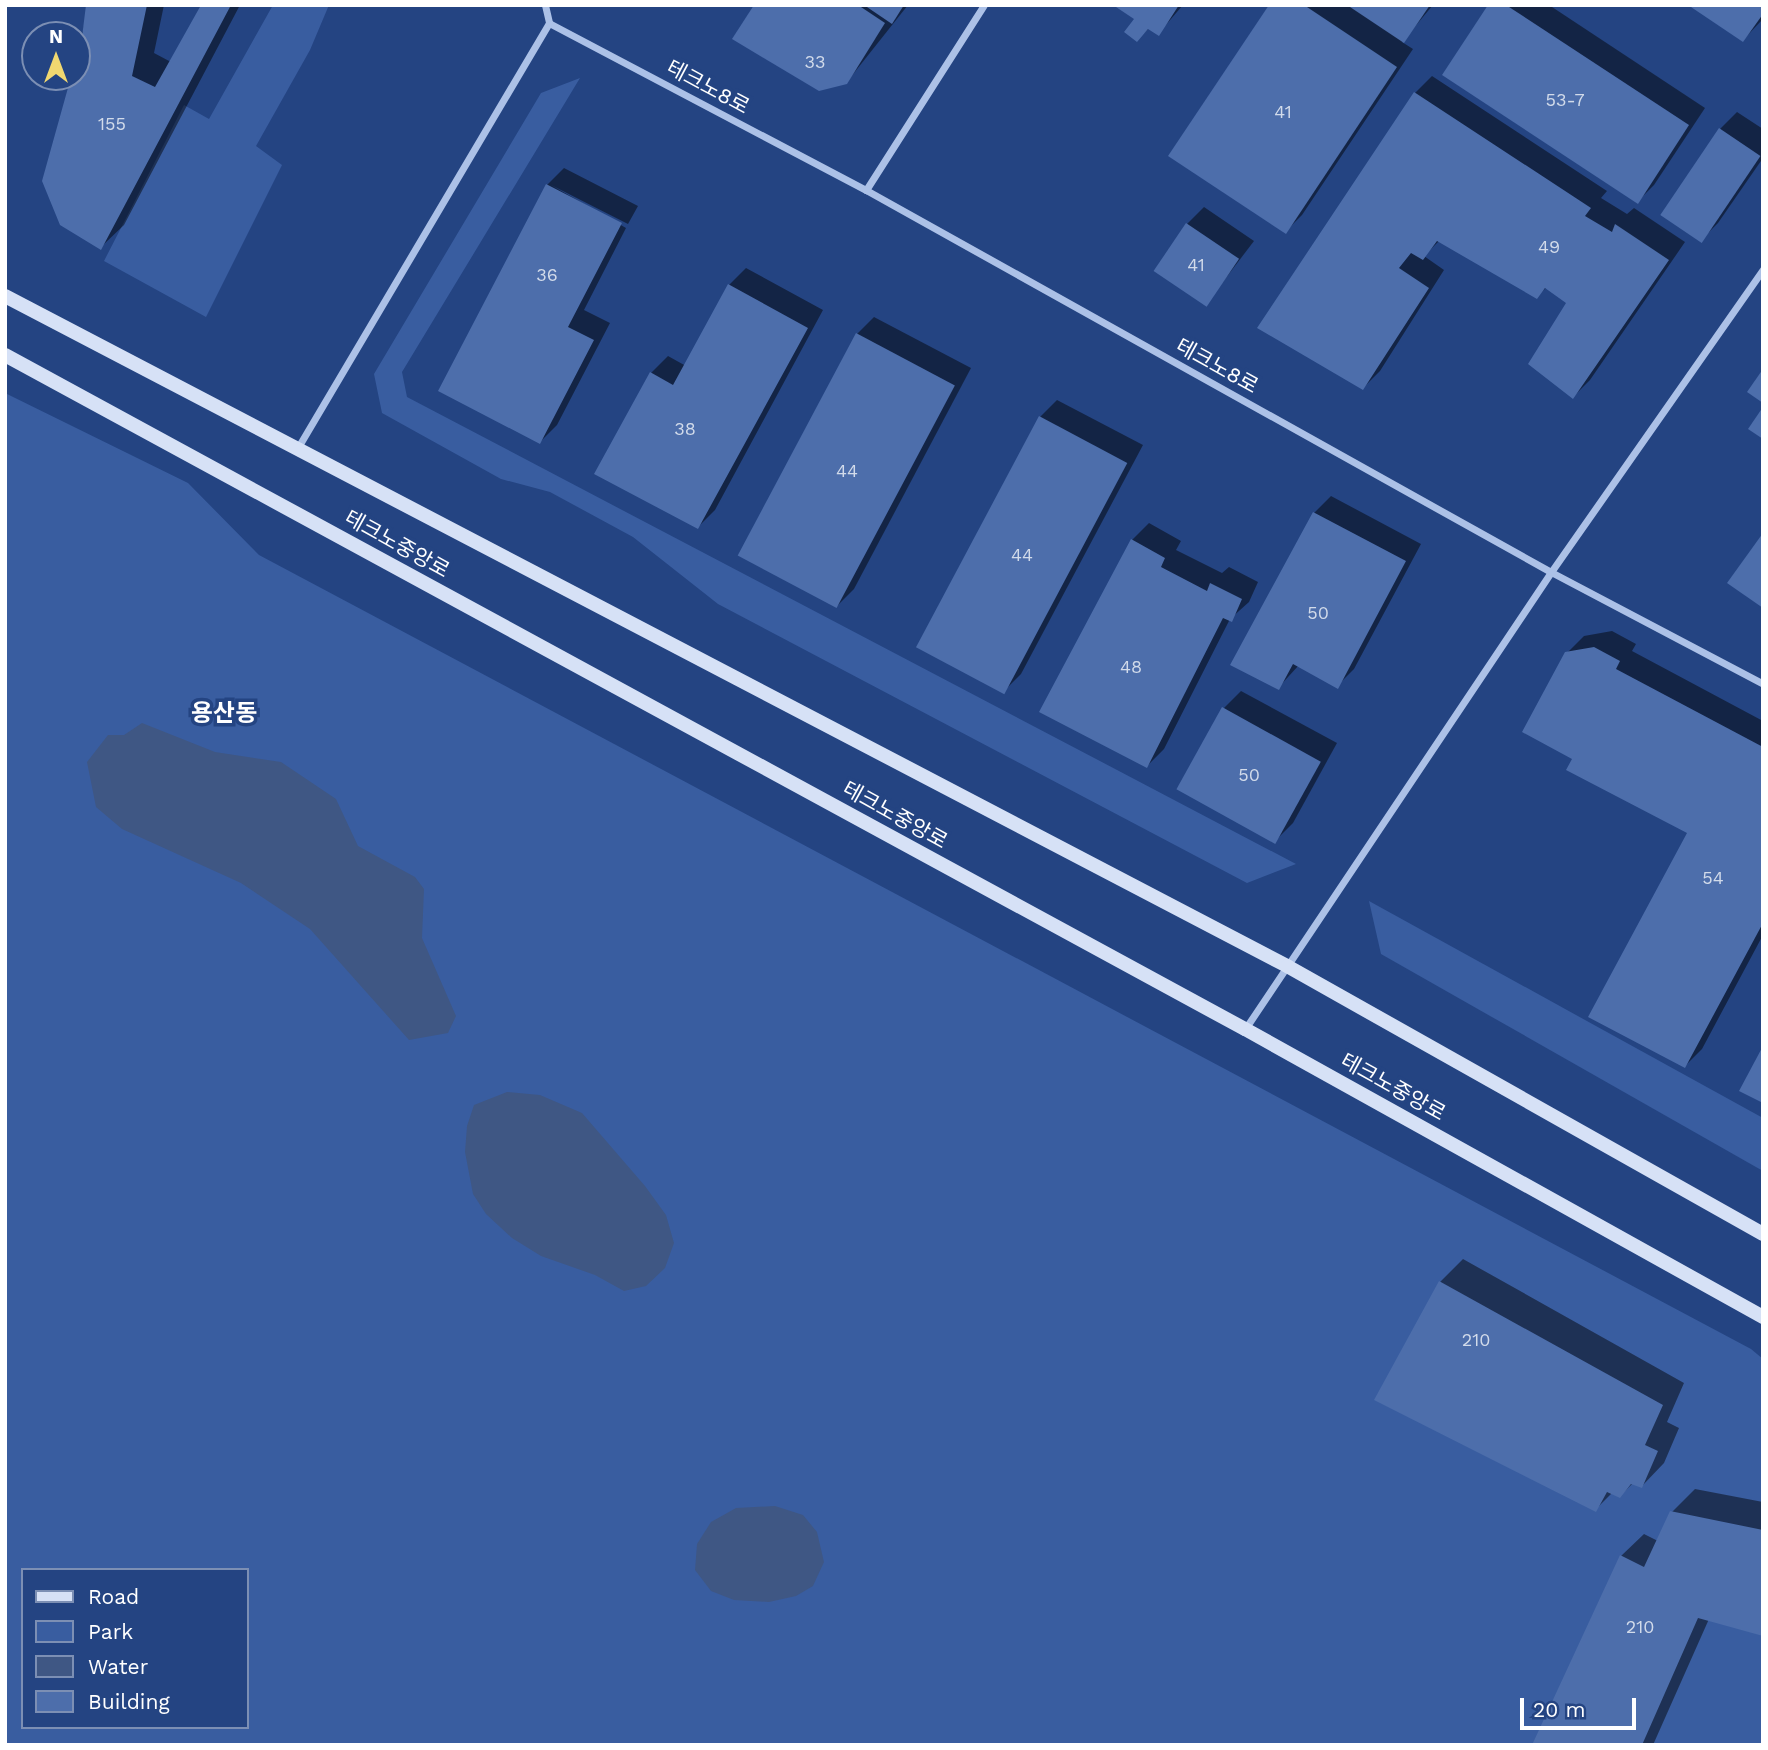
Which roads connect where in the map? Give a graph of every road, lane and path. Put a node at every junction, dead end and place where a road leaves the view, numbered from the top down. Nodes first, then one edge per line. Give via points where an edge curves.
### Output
1 (545, 5) edge
2 (984, 5) edge
3 (549, 23) junction
4 (866, 190) junction
5 (1763, 269) edge
6 (5, 296) edge
7 (5, 355) edge
8 (297, 450) junction
9 (1551, 572) junction
10 (1763, 684) edge
11 (1287, 966) junction
12 (1245, 1029) junction
13 (1763, 1234) edge
14 (1763, 1317) edge

1 - 3 street
2 - 4 street
3 - 4 street, 테크노8로
3 - 8 street
4 - 9 street, 테크노8로
5 - 9 street
6 - 8 main road, 테크노중앙로
7 - 12 main road, 테크노중앙로
8 - 11 main road, 테크노중앙로
9 - 10 street, 테크노8로
9 - 11 street
11 - 12 street
11 - 13 main road, 테크노중앙로
12 - 14 main road, 테크노중앙로

